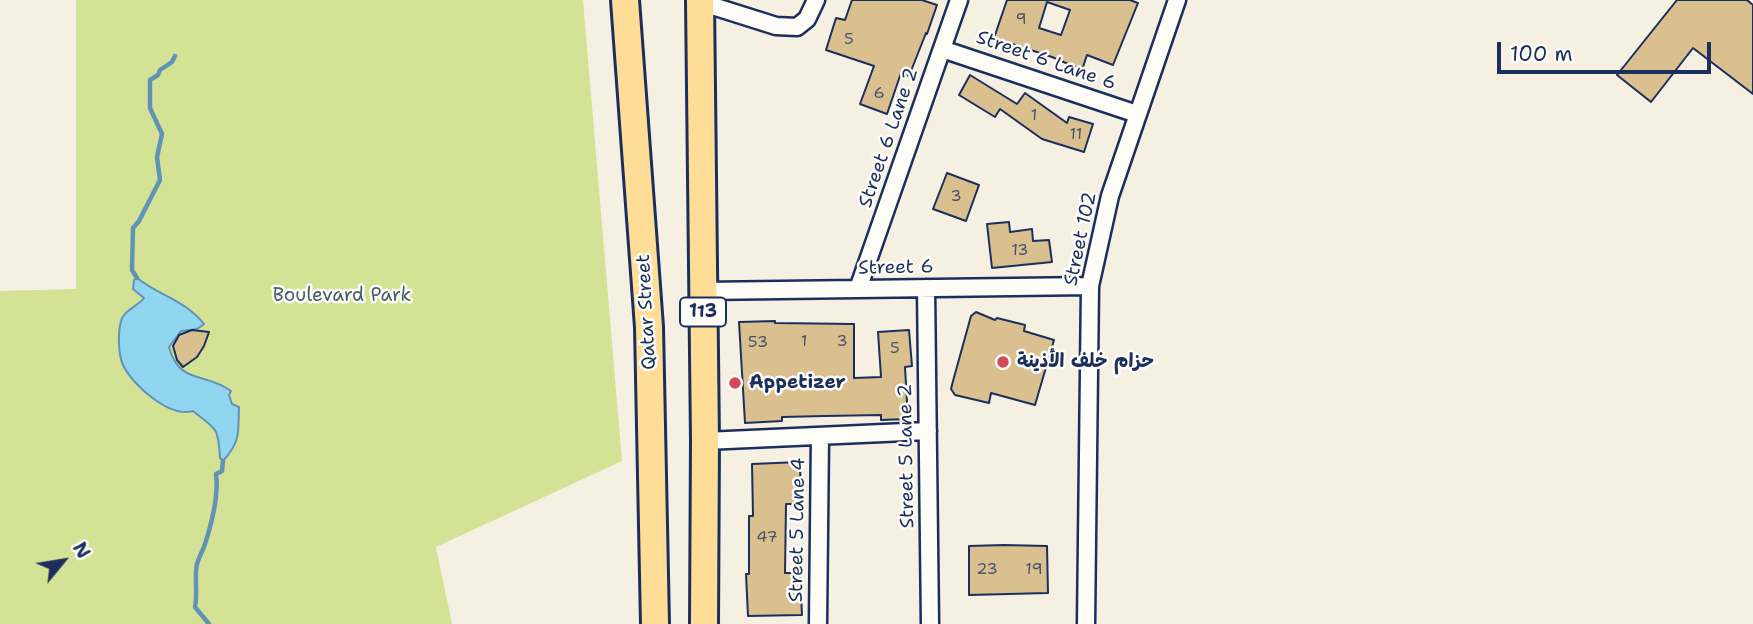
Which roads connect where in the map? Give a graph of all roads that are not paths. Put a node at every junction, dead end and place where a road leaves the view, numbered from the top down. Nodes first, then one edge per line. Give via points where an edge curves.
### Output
1 (625, 0) edge
2 (817, 0) edge
3 (959, 0) edge
4 (1177, 0) edge
5 (700, 1) edge
6 (942, 49) junction
7 (1137, 114) junction
8 (1090, 286) junction
9 (926, 288) junction
10 (858, 289) junction
11 (703, 291) junction
12 (928, 431) junction
13 (820, 436) junction
14 (705, 441) junction
15 (655, 624) edge
16 (704, 624) edge
17 (818, 624) edge
18 (930, 624) edge
19 (1086, 624) edge

1 - 15 main road, Qatar Street via 649,327
2 - 5 street via 797,27 776,26
3 - 6 street, Street 6 Lane 2
4 - 7 street, Street 102
5 - 11 main road, 113
6 - 7 street, Street 6 Lane 6
6 - 10 street, Street 6 Lane 2
7 - 8 street, Street 102 via 1110,196
8 - 9 street, Street 6
8 - 19 street, Street 102
9 - 10 street, Street 6
9 - 12 street, Street 5 Lane 2
10 - 11 street, Street 6
11 - 14 main road, 113
12 - 13 street, Street 5 Lane 4
12 - 18 street, Street 5 Lane 2
13 - 14 street, Street 5 Lane 4
13 - 17 street, Street 5 Lane 4
14 - 16 main road, 113

